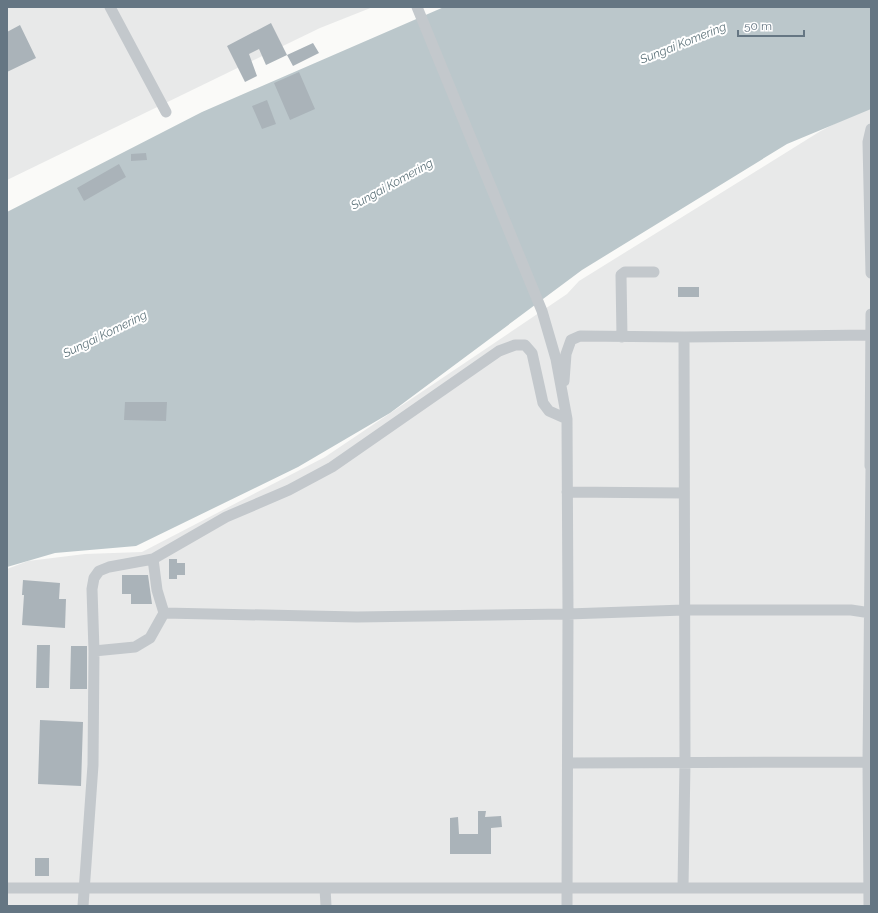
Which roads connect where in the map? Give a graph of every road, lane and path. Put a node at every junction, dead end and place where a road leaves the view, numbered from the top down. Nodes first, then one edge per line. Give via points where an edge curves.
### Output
1 (110, 7) edge
2 (418, 10) edge
3 (166, 112) dead end
4 (871, 129) edge
5 (654, 272) dead end
6 (871, 273) edge
7 (871, 314) edge
8 (871, 335) edge
9 (622, 337) junction
10 (684, 337) junction
11 (563, 396) junction
12 (567, 419) junction
13 (870, 466) edge
14 (567, 492) junction
15 (684, 493) junction
16 (153, 559) junction
17 (871, 588) edge
18 (684, 610) junction
19 (164, 613) junction
20 (870, 613) edge
21 (568, 614) junction
22 (94, 651) junction
23 (685, 762) junction
24 (869, 762) edge
25 (568, 763) junction
26 (7, 888) edge
27 (84, 888) junction
28 (325, 888) junction
29 (568, 888) junction
30 (683, 888) junction
31 (870, 888) edge
32 (83, 906) edge
33 (326, 906) edge
34 (567, 906) edge
35 (869, 906) edge

1 - 3 lane
2 - 11 lane via 542,311 556,359
4 - 6 lane via 868,142
5 - 9 lane via 625,272 621,275
7 - 8 lane
8 - 10 lane
8 - 13 lane
9 - 10 lane
9 - 11 lane via 580,336 571,340 566,354
10 - 15 lane
11 - 12 lane
12 - 14 lane
12 - 16 lane via 550,411 543,404 532,354 525,345 515,345 499,351 332,467 290,490 226,517
13 - 17 lane
14 - 15 lane
14 - 21 lane
15 - 18 lane
16 - 19 lane via 157,590
16 - 22 lane via 109,567 99,571 94,578
17 - 20 lane
18 - 20 lane via 851,610
18 - 21 lane
18 - 23 lane
19 - 21 lane via 357,617
19 - 22 lane via 150,638 135,647
20 - 24 lane
21 - 25 lane
22 - 27 lane via 93,765
23 - 24 lane
23 - 25 lane
23 - 30 lane
24 - 31 lane
25 - 29 lane
26 - 27 lane
27 - 28 lane
27 - 32 lane
28 - 29 lane
28 - 33 lane
29 - 30 lane
29 - 34 lane
30 - 31 lane
31 - 35 lane

